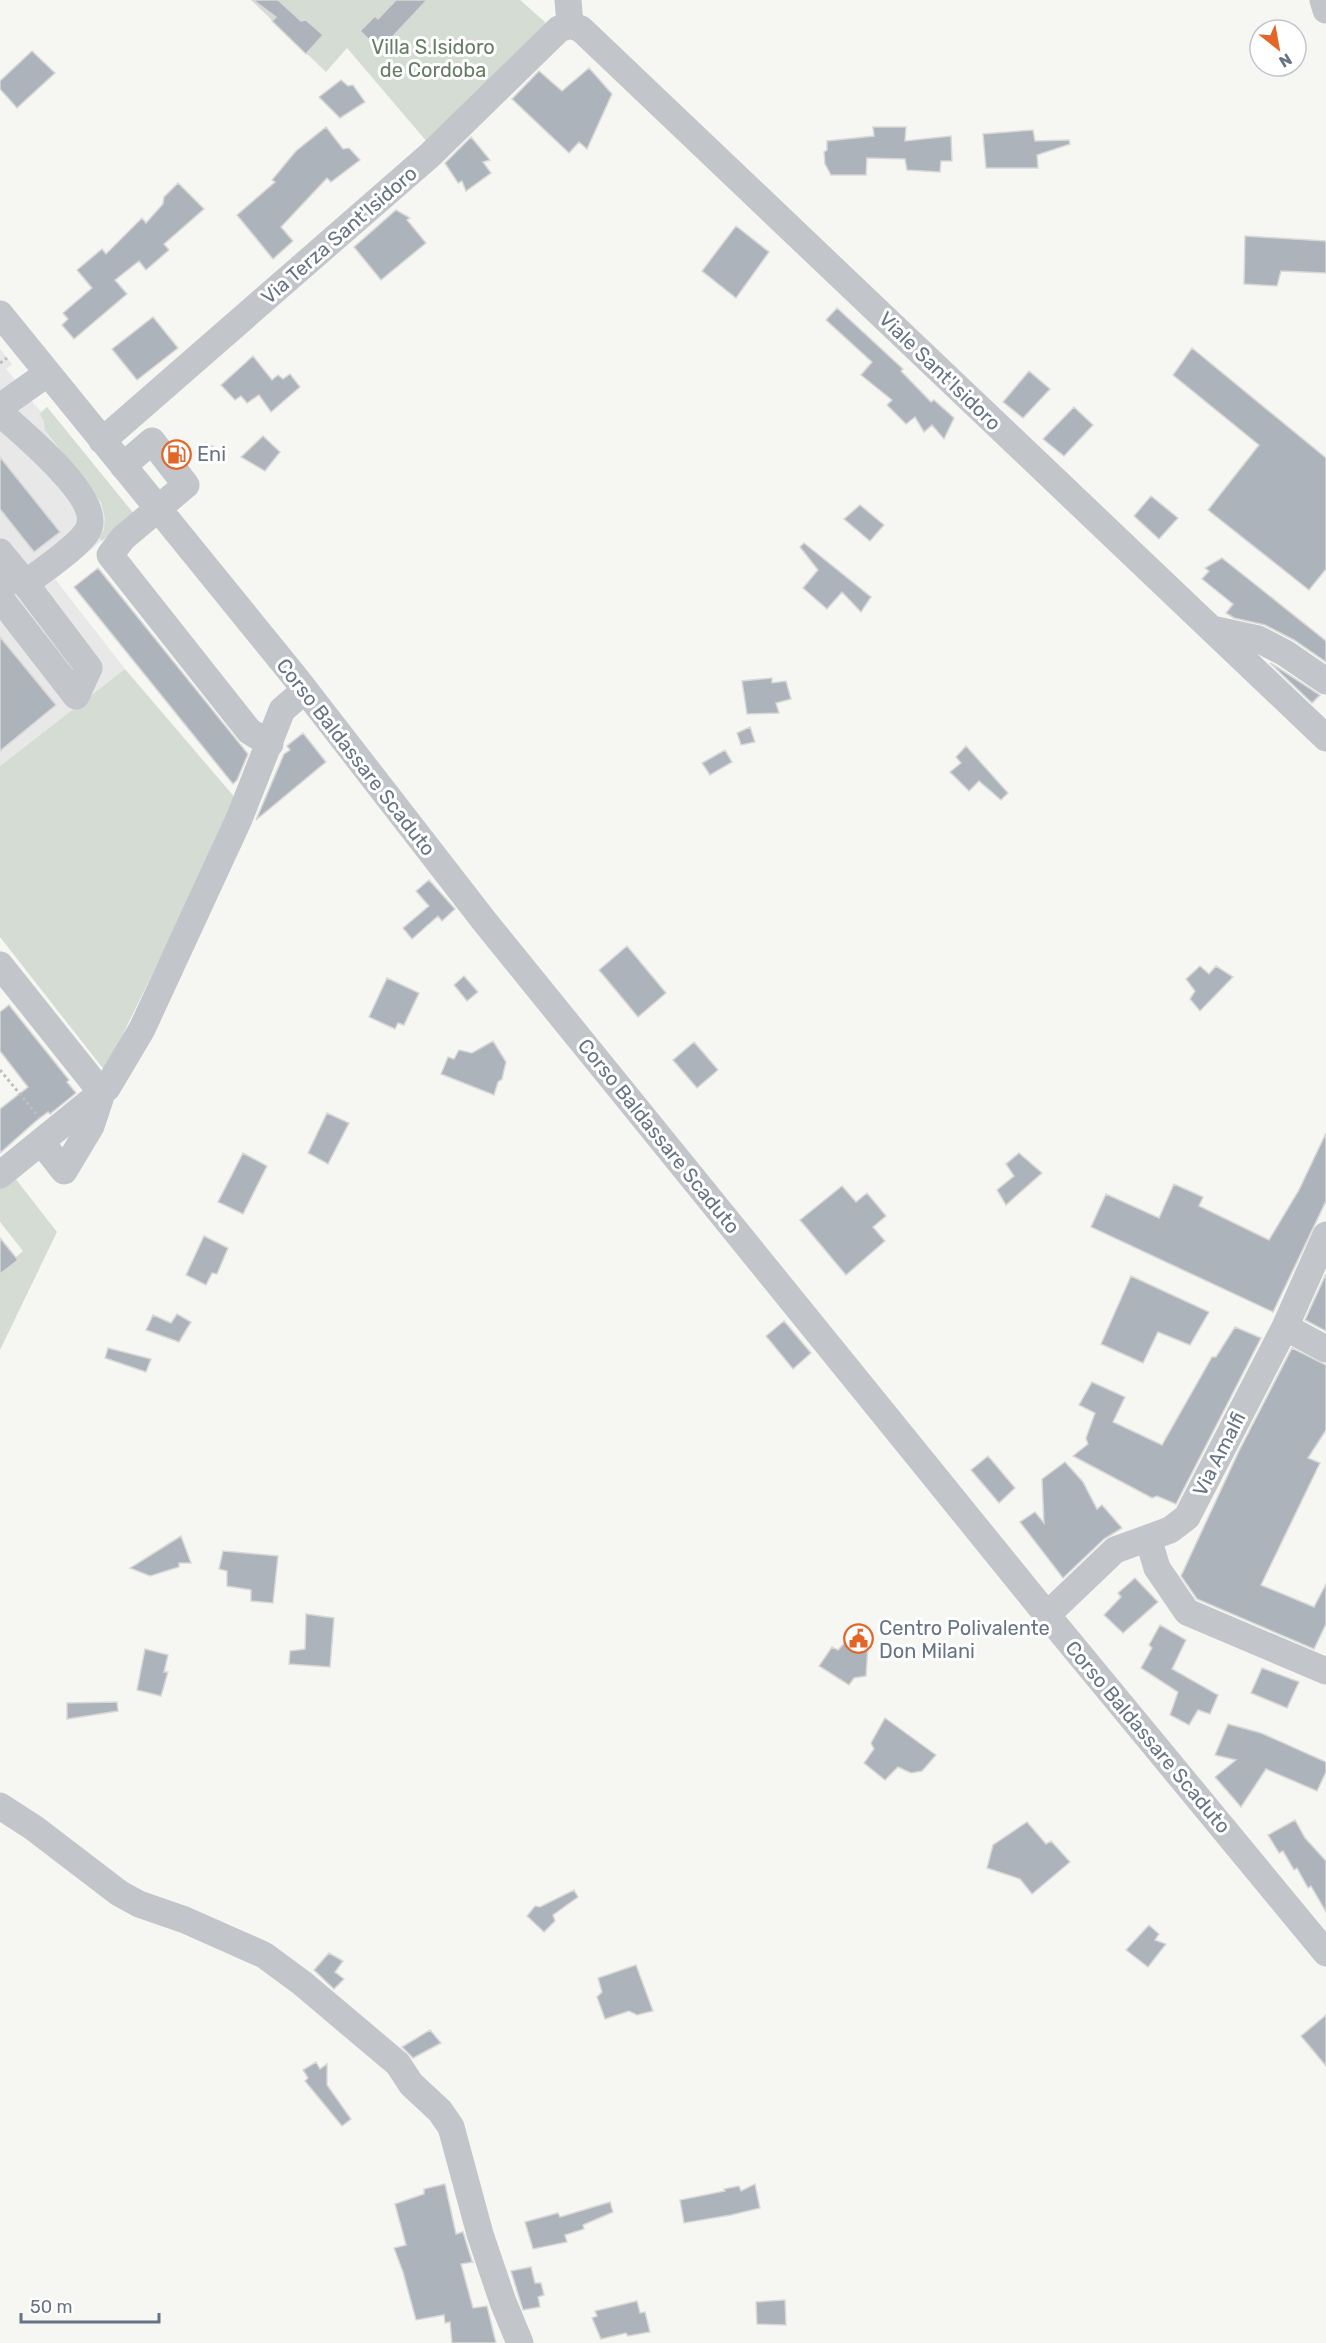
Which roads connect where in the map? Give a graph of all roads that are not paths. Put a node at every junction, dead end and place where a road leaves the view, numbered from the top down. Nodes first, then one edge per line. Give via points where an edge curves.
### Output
1 (1323, 0) edge
2 (1326, 10) edge
3 (569, 13) edge
4 (0, 314) edge
5 (48, 373) junction
6 (0, 407) edge
7 (0, 413) edge
8 (102, 441) junction
9 (123, 466) junction
10 (157, 508) junction
11 (0, 552) edge
12 (14, 582) edge
13 (0, 598) edge
14 (1211, 628) junction
15 (1326, 681) edge
16 (305, 690) junction
17 (1326, 738) edge
18 (270, 744) junction
19 (1, 970) edge
20 (102, 1092) junction
21 (41, 1130) junction
22 (0, 1175) edge
23 (1326, 1236) edge
24 (1285, 1327) junction
25 (1326, 1349) edge
26 (1148, 1538) junction
27 (1047, 1615) junction
28 (1326, 1671) edge
29 (0, 1806) edge
30 (1326, 1953) edge
31 (520, 2343) edge

1 - 2 street
3 - 8 street, Via Terza Sant'Isidoro via 559,29 430,155
3 - 14 street, Viale Sant'Isidoro via 581,29
4 - 5 street, Corso Baldassare Scaduto
5 - 6 street
5 - 8 street, Corso Baldassare Scaduto
7 - 12 street via 53,462 91,515 89,529 80,541
8 - 9 street, Corso Baldassare Scaduto
9 - 10 street, Corso Baldassare Scaduto
9 - 10 street via 152,441 186,485
10 - 16 street, Corso Baldassare Scaduto
10 - 18 street via 110,555 249,731
11 - 12 street
12 - 13 street via 89,668 76,696
14 - 15 street via 1258,639
14 - 17 street, Viale Sant'Isidoro
16 - 18 street via 282,710
16 - 27 street, Corso Baldassare Scaduto via 485,922
18 - 20 street via 142,1029
19 - 20 street
20 - 21 street
20 - 21 street via 91,1126 64,1171
21 - 22 street
23 - 24 street, Via Amalfi
24 - 25 street
24 - 26 street, Via Amalfi via 1187,1516 1170,1530
26 - 27 street, Via Amalfi via 1116,1550
26 - 28 street via 1157,1568 1187,1612
27 - 30 street, Corso Baldassare Scaduto
29 - 31 street via 119,1893 264,1955 398,2064 451,2127 480,2234

